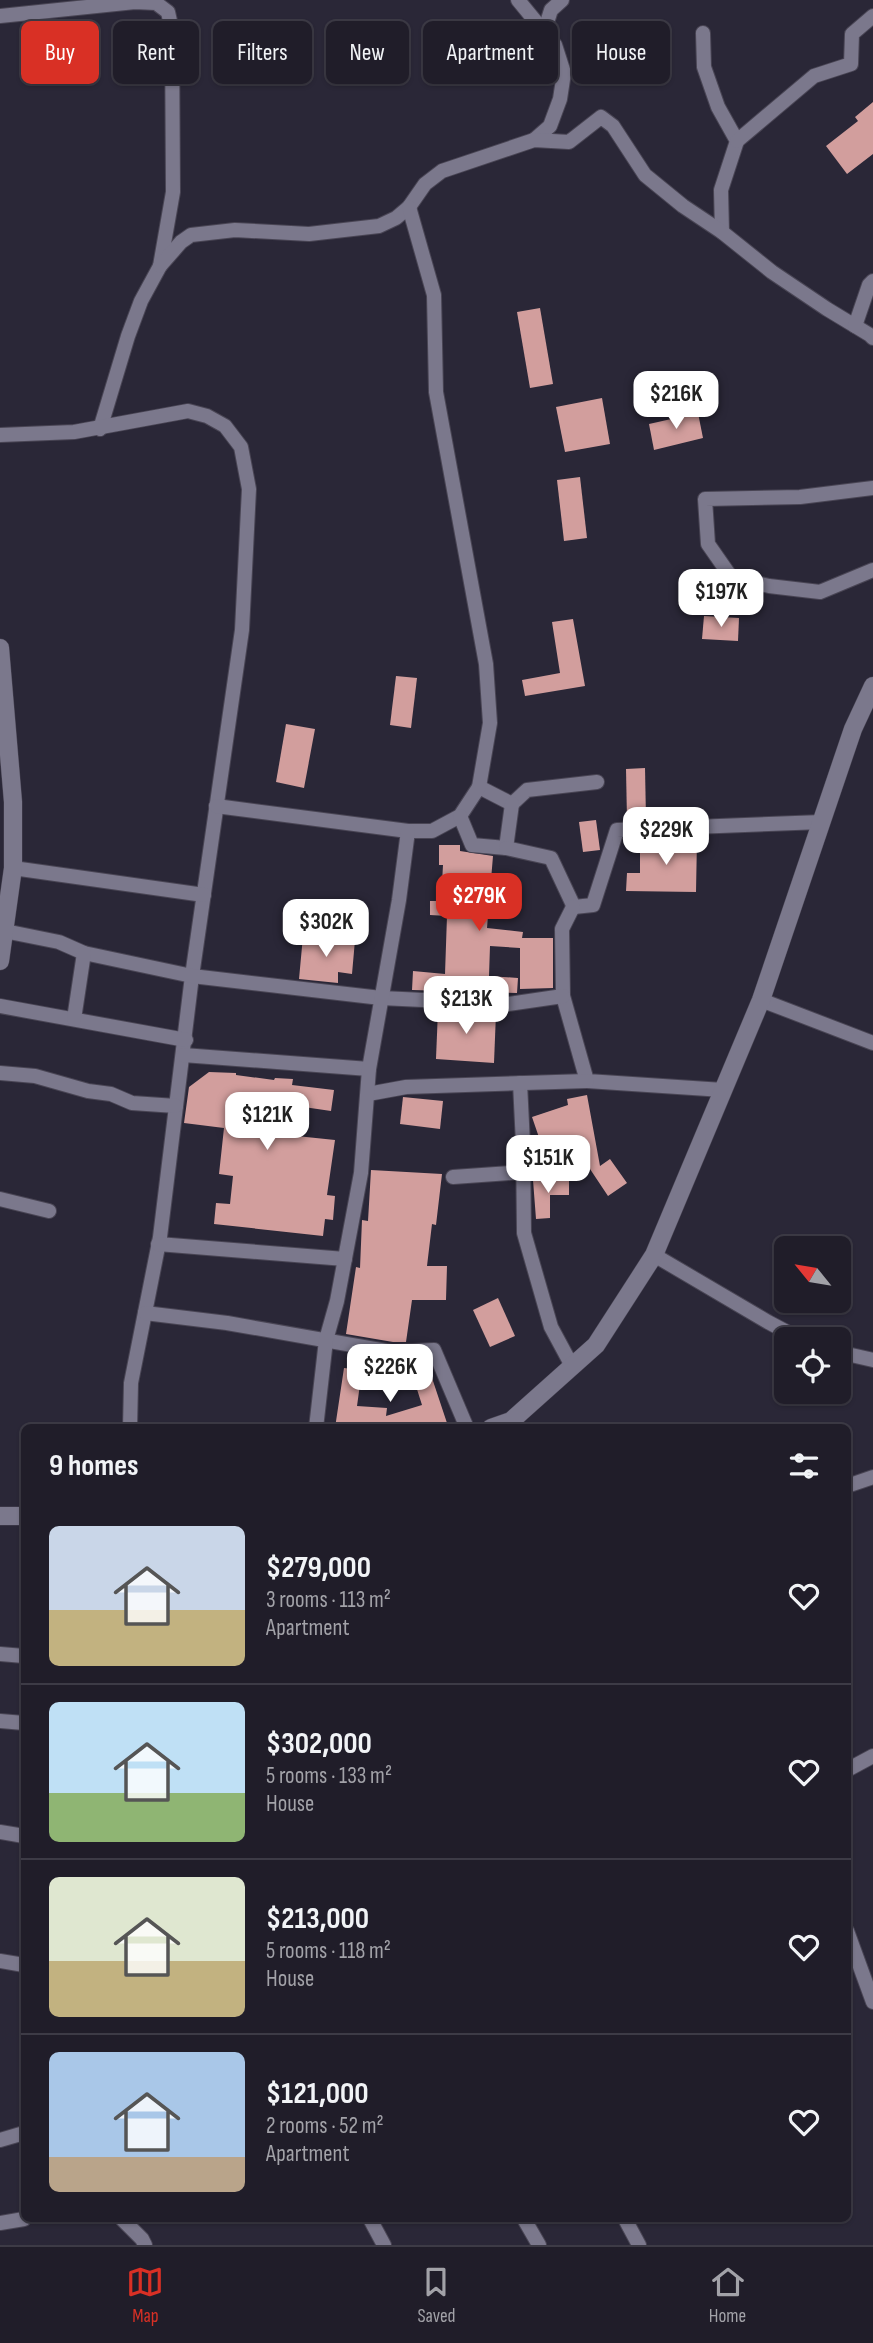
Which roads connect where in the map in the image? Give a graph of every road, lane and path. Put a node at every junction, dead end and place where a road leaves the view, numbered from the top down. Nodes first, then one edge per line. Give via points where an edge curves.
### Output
1 (518, 0) edge
2 (562, 0) edge
3 (0, 16) edge
4 (873, 16) edge
5 (535, 21) edge
6 (548, 21) edge
7 (703, 33) dead end
8 (558, 54) edge
9 (534, 140) junction
10 (737, 141) junction
11 (409, 207) junction
12 (722, 232) junction
13 (160, 266) junction
14 (873, 281) edge
15 (855, 326) junction
16 (873, 338) edge
17 (100, 429) junction
18 (0, 435) edge
19 (873, 488) edge
20 (873, 570) edge
21 (0, 648) edge
22 (873, 685) edge
23 (597, 782) dead end
24 (479, 788) junction
25 (512, 804) junction
26 (216, 806) junction
27 (460, 816) junction
28 (822, 822) junction
29 (408, 831) junction
30 (506, 848) junction
31 (13, 868) junction
32 (204, 895) junction
33 (573, 907) junction
34 (3, 930) edge
35 (83, 953) junction
36 (0, 961) edge
37 (192, 976) junction
38 (563, 996) junction
39 (381, 998) junction
40 (761, 1000) junction
41 (0, 1006) edge
42 (74, 1019) junction
43 (873, 1043) edge
44 (185, 1047) junction
45 (369, 1069) junction
46 (0, 1073) edge
47 (587, 1081) junction
48 (520, 1083) junction
49 (723, 1090) junction
50 (368, 1094) junction
51 (176, 1107) junction
52 (524, 1172) junction
53 (453, 1177) dead end
54 (0, 1199) edge
55 (49, 1210) dead end
56 (158, 1244) junction
57 (654, 1255) junction
58 (345, 1259) junction
59 (145, 1313) junction
60 (777, 1327) edge
61 (326, 1340) junction
62 (851, 1355) edge
63 (873, 1360) edge
64 (572, 1366) junction
65 (130, 1424) edge
66 (316, 1424) edge
67 (465, 1424) edge
68 (514, 1424) edge
69 (873, 1477) edge
70 (851, 1485) edge
71 (0, 1516) edge
72 (21, 1516) edge
73 (0, 1654) edge
74 (21, 1657) edge
75 (0, 1721) edge
76 (21, 1723) edge
77 (873, 1756) edge
78 (851, 1768) edge
79 (0, 1832) edge
80 (21, 1836) edge
81 (851, 1942) edge
82 (0, 1961) edge
83 (21, 1964) edge
84 (873, 2002) edge
85 (21, 2134) edge
86 (0, 2140) edge
87 (21, 2220) edge
88 (125, 2222) edge
89 (372, 2222) edge
90 (526, 2222) edge
91 (627, 2222) edge
92 (0, 2223) edge
93 (145, 2245) edge
94 (384, 2245) edge
95 (539, 2245) edge
96 (639, 2245) edge

1 - 5 street
2 - 6 street
3 - 13 street via 135,2 156,2 168,12 173,192
4 - 10 street via 852,34 851,64 814,76
7 - 10 street via 704,67 718,107
8 - 9 street via 564,73 560,99 550,126
9 - 11 street via 442,171 425,184
9 - 12 street via 569,142 601,117 613,126 645,175
10 - 12 street via 721,190
11 - 13 street via 379,226 309,234 235,230 191,235
11 - 24 street via 434,295 436,392 486,664 490,723
12 - 15 street via 772,272
13 - 17 street via 128,336
14 - 15 street
15 - 16 street
17 - 18 street
17 - 26 street via 188,411 225,426 241,447 249,489 242,631
19 - 20 street via 800,497 705,499 708,544 731,577 820,592
21 - 31 street via 13,802
22 - 28 street
23 - 25 street via 527,790
24 - 25 street
24 - 27 street
25 - 30 street
26 - 29 street
26 - 32 street
27 - 29 street via 432,831
27 - 30 street via 472,845
28 - 33 street via 617,830 593,905
28 - 40 street
29 - 39 street
30 - 33 street via 551,858
31 - 32 street
31 - 34 street
32 - 37 street
33 - 38 street via 562,929
34 - 35 street via 59,942
34 - 36 street
35 - 37 street
35 - 42 street
37 - 39 street
37 - 44 street
38 - 39 street via 508,1004
38 - 47 street
39 - 45 street
40 - 43 street
40 - 49 street
41 - 42 street
42 - 44 street
44 - 45 street
44 - 51 street
45 - 50 street
46 - 51 street via 36,1076 132,1103
47 - 48 street
47 - 49 street
48 - 50 street via 406,1087
48 - 52 street
49 - 57 street
50 - 58 street via 361,1172
51 - 56 street
52 - 53 street
52 - 64 street via 524,1233 551,1327
54 - 55 street
56 - 58 street
56 - 59 street
57 - 60 street
57 - 64 street via 596,1345
58 - 61 street
59 - 61 street
59 - 65 street via 131,1383
61 - 66 street
61 - 67 street via 392,1352 434,1349
62 - 63 street
64 - 68 street
69 - 70 street
71 - 72 street
73 - 74 street
75 - 76 street
77 - 78 street
79 - 80 street
81 - 84 street
82 - 83 street
85 - 86 street
87 - 92 street
88 - 93 street
89 - 94 street
90 - 95 street
91 - 96 street

